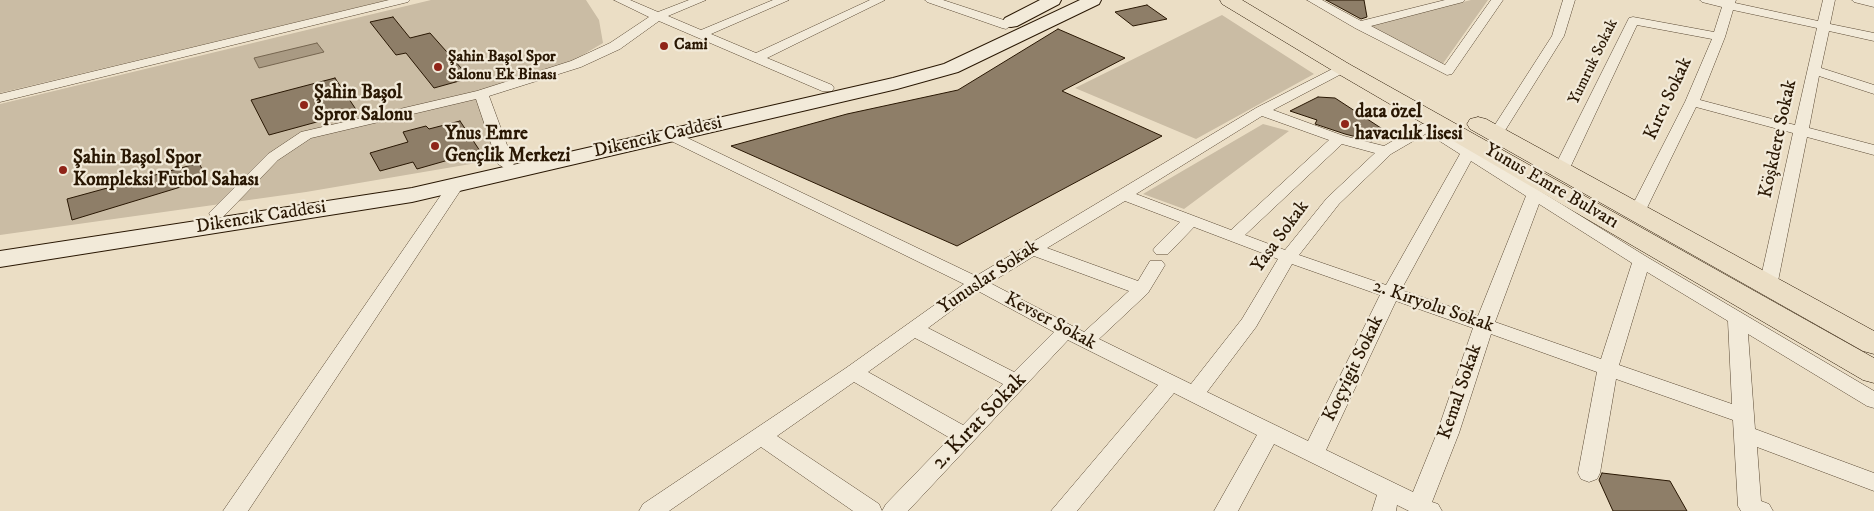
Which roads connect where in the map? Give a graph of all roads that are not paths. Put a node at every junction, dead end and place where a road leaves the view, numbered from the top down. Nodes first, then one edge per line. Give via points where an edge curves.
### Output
1 (404, 0) edge
2 (620, 0) edge
3 (700, 0) edge
4 (784, 0) edge
5 (880, 0) edge
6 (931, 0) edge
7 (1093, 0) edge
8 (1312, 0) edge
9 (1460, 0) edge
10 (1497, 0) edge
11 (1569, 0) edge
12 (1706, 0) edge
13 (1829, 0) edge
14 (1858, 0) edge
15 (1045, 1) edge
16 (1243, 1) edge
17 (1729, 2) edge
18 (1874, 3) edge
19 (658, 16) junction
20 (1359, 24) junction
21 (1006, 25) junction
22 (1822, 25) junction
23 (701, 34) junction
24 (1719, 37) junction
25 (1874, 37) edge
26 (757, 58) junction
27 (1342, 68) junction
28 (1813, 70) junction
29 (827, 88) junction
30 (1874, 90) edge
31 (481, 94) junction
32 (0, 98) edge
33 (1692, 102) junction
34 (1261, 112) junction
35 (1802, 131) junction
36 (1496, 134) junction
37 (670, 136) junction
38 (1339, 139) junction
39 (1874, 150) edge
40 (1386, 152) junction
41 (1468, 153) junction
42 (506, 164) junction
43 (1561, 170) junction
44 (456, 185) junction
45 (1122, 194) junction
46 (1535, 194) junction
47 (1637, 212) junction
48 (217, 213) junction
49 (1190, 221) junction
50 (1233, 237) junction
51 (0, 246) edge
52 (1032, 249) junction
53 (1288, 257) junction
54 (0, 259) edge
55 (1641, 260) junction
56 (977, 283) junction
57 (1768, 286) junction
58 (1142, 289) junction
59 (1391, 292) junction
60 (1737, 319) junction
61 (1484, 325) junction
62 (914, 329) junction
63 (1066, 331) junction
64 (1086, 341) junction
65 (1874, 344) edge
66 (1608, 368) junction
67 (1874, 372) edge
68 (852, 373) junction
69 (1018, 383) junction
70 (1171, 383) junction
71 (1194, 394) junction
72 (1874, 401) edge
73 (1746, 425) junction
74 (1270, 432) junction
75 (762, 436) junction
76 (966, 437) junction
77 (1313, 454) junction
78 (1589, 473) dead end
79 (1874, 482) edge
80 (1386, 501) edge
81 (1424, 508) edge
82 (1756, 509) edge
83 (235, 511) edge
84 (652, 511) edge
85 (871, 511) edge
86 (894, 511) edge
87 (1062, 511) edge
88 (1226, 511) edge

1 - 32 street
2 - 19 street
3 - 19 street
4 - 23 street
5 - 26 street
6 - 21 street
7 - 37 main road, Dikencik Caddesi via 973,59 930,75
8 - 20 street
9 - 20 street
10 - 20 street via 1447,71
11 - 36 street via 1558,36
12 - 17 street
13 - 22 street, Köşkdere Sokak
14 - 18 street
15 - 21 main road, Dikencik Caddesi
16 - 27 main road, Yunus Emre Bulvarı
16 - 36 main road, Yunus Emre Bulvarı
17 - 22 street
17 - 24 street, Kırcı Sokak
19 - 23 street
19 - 31 street via 615,46 584,60
21 - 29 main road, Dikencik Caddesi via 937,60
22 - 25 street
22 - 28 street, Köşkdere Sokak
23 - 26 street
24 - 33 street, Kırcı Sokak
24 - 43 street, Yumruk Sokak via 1633,21
26 - 29 street
27 - 34 street, Yunuslar Sokak
27 - 67 main road, Yunus Emre Bulvarı
28 - 30 street
28 - 35 street, Köşkdere Sokak
29 - 42 main road, Dikencik Caddesi
31 - 42 street
31 - 48 street via 306,135 273,157
33 - 35 street
33 - 47 street, Kırcı Sokak
34 - 38 street
34 - 45 street, Yunuslar Sokak
35 - 39 street
35 - 57 street, Köşkdere Sokak
36 - 43 main road, Yunus Emre Bulvarı
37 - 44 main road, Dikencik Caddesi
37 - 56 street, Kevser Sokak
38 - 40 street
38 - 50 street
40 - 41 street, Yasa Sokak via 1427,127
40 - 53 street, Yasa Sokak via 1333,201
41 - 46 street
41 - 59 street, Koçyigit Sokak
42 - 48 main road, Dikencik Caddesi via 431,180
43 - 47 main road, Yunus Emre Bulvarı
44 - 54 main road, Dikencik Caddesi via 412,195
44 - 83 street
45 - 49 street, 2. Kıryolu Sokak
45 - 52 street, Yunuslar Sokak
46 - 55 street
46 - 61 street, Kemal Sokak
47 - 57 main road, Yunus Emre Bulvarı
48 - 51 main road, Dikencik Caddesi
49 - 50 street, 2. Kıryolu Sokak
49 - 58 street via 1159,257
50 - 53 street, 2. Kıryolu Sokak
52 - 56 street, Yunuslar Sokak
52 - 58 street
53 - 59 street, 2. Kıryolu Sokak
53 - 71 street, Yasa Sokak via 1249,323
55 - 60 street
55 - 66 street
56 - 62 street, Yunuslar Sokak
56 - 63 street, Kevser Sokak
57 - 65 main road, Yunus Emre Bulvarı
58 - 64 street
59 - 61 street, 2. Kıryolu Sokak
59 - 77 street, Koçyigit Sokak
60 - 72 street
60 - 73 street
61 - 66 street, 2. Kıryolu Sokak
61 - 81 street, Kemal Sokak
62 - 68 street, Yunuslar Sokak
62 - 69 street
63 - 64 street, Kevser Sokak
63 - 69 street, 2. Kırat Sokak
64 - 70 street, Kevser Sokak
66 - 73 street, 2. Kıryolu Sokak
66 - 78 street
68 - 75 street, Yunuslar Sokak
68 - 76 street
69 - 76 street, 2. Kırat Sokak
70 - 71 street, Kevser Sokak
70 - 87 street
71 - 74 street, Kevser Sokak
73 - 79 street, 2. Kıryolu Sokak
73 - 82 street
74 - 77 street, Kevser Sokak
74 - 88 street
75 - 84 street, Yunuslar Sokak
75 - 85 street
76 - 86 street, 2. Kırat Sokak
77 - 80 street, Kevser Sokak
80 - 81 street, Kevser Sokak

